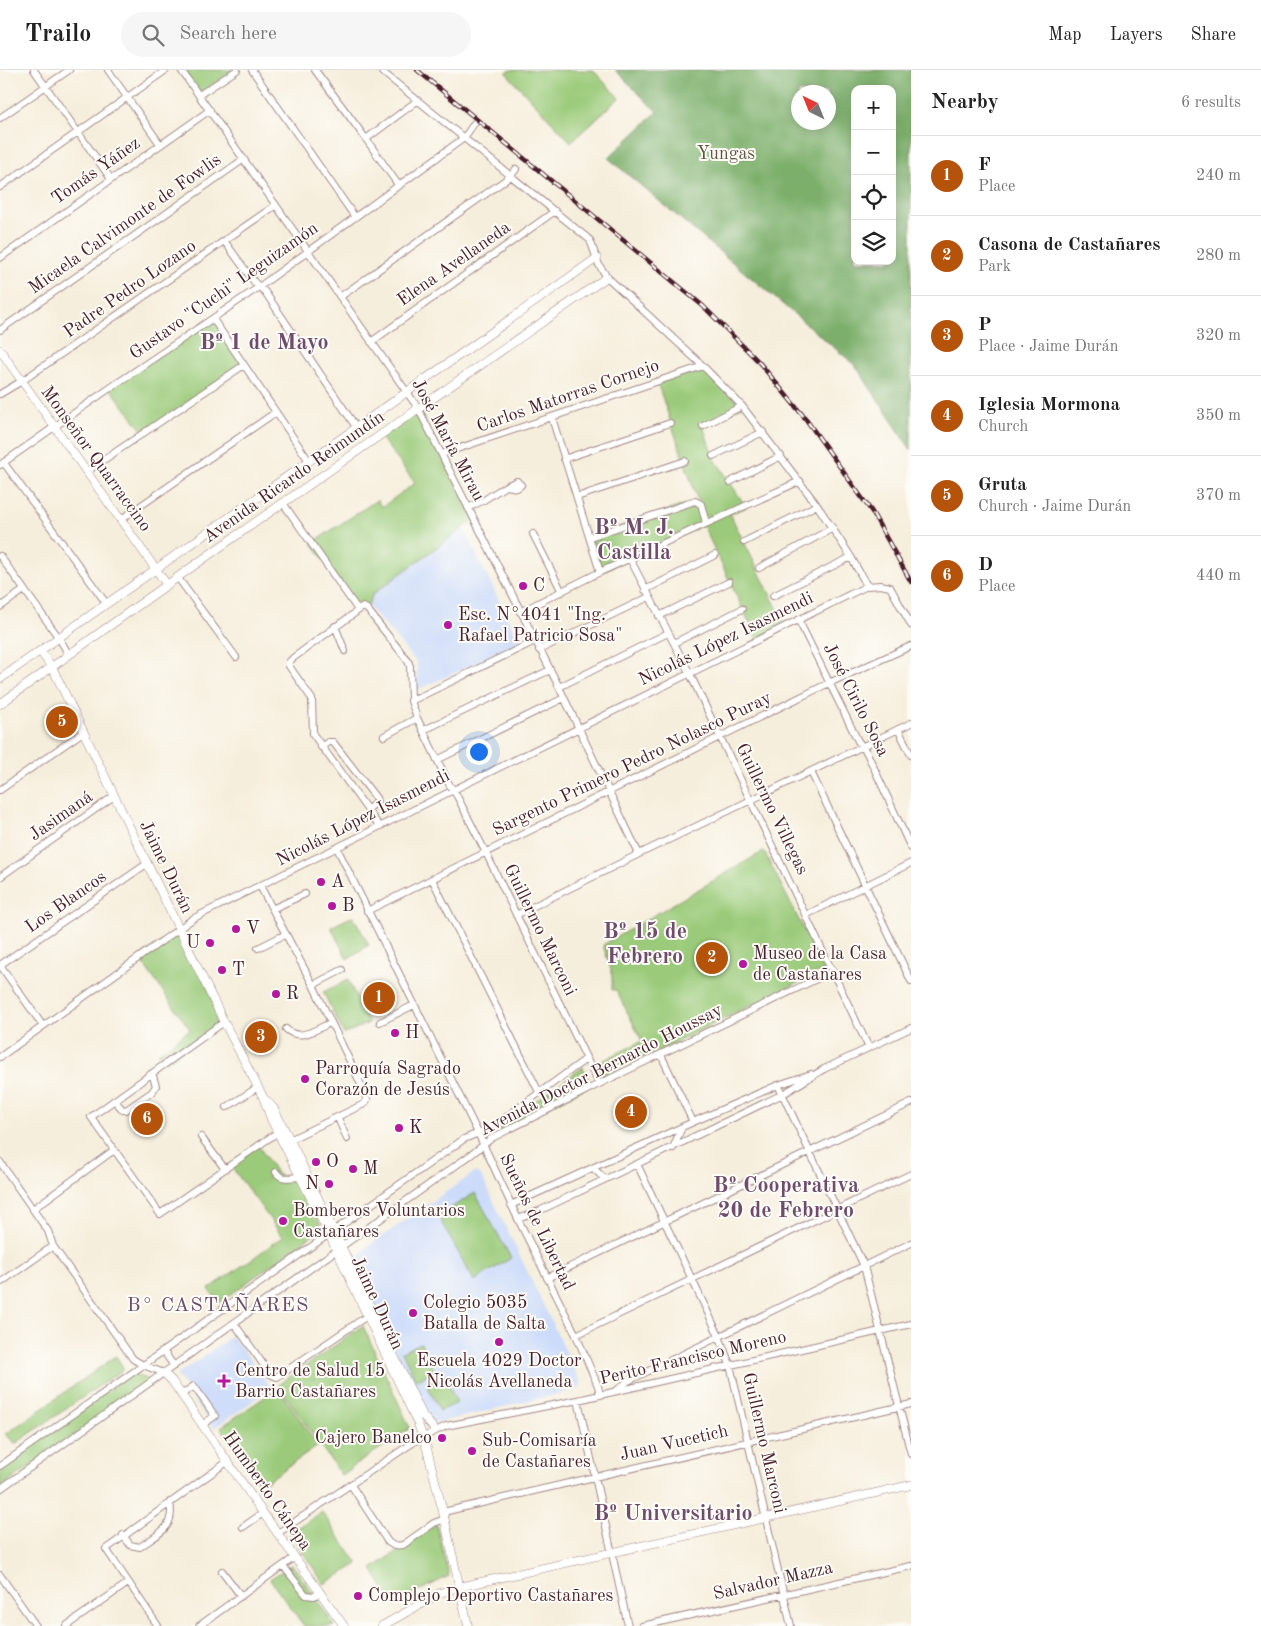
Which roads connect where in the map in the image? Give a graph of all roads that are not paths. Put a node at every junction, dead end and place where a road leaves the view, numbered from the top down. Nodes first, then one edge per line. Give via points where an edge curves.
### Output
1 (34, 70) edge
2 (69, 70) edge
3 (108, 70) edge
4 (166, 70) edge
5 (181, 70) edge
6 (236, 70) edge
7 (252, 70) edge
8 (315, 70) edge
9 (380, 70) edge
10 (45, 86) junction
11 (199, 95) junction
12 (127, 96) junction
13 (416, 101) junction
14 (210, 110) junction
15 (0, 118) edge
16 (474, 122) dead end
17 (78, 131) junction
18 (464, 138) junction
19 (366, 139) junction
20 (160, 144) junction
21 (244, 159) junction
22 (516, 169) dead end
23 (511, 176) junction
24 (111, 179) junction
25 (399, 186) junction
26 (0, 187) edge
27 (276, 205) junction
28 (555, 211) junction
29 (355, 217) junction
30 (225, 242) junction
31 (308, 252) junction
32 (0, 258) edge
33 (596, 258) junction
34 (607, 276) junction
35 (259, 287) junction
36 (340, 297) junction
37 (213, 319) junction
38 (0, 330) edge
39 (371, 342) junction
40 (0, 350) edge
41 (244, 365) junction
42 (703, 366) junction
43 (22, 381) junction
44 (407, 392) junction
45 (0, 394) edge
46 (742, 406) junction
47 (418, 408) junction
48 (276, 412) junction
49 (552, 418) junction
50 (670, 423) dead end
51 (702, 426) dead end
52 (54, 427) junction
53 (356, 427) junction
54 (763, 432) junction
55 (442, 454) junction
56 (713, 456) dead end
57 (781, 456) junction
58 (564, 460) junction
59 (309, 461) junction
60 (685, 461) dead end
61 (2, 464) edge
62 (86, 472) junction
63 (800, 481) junction
64 (730, 482) dead end
65 (507, 486) dead end
66 (577, 497) junction
67 (282, 503) junction
68 (817, 505) junction
69 (468, 508) junction
70 (120, 520) junction
71 (706, 523) junction
72 (833, 528) junction
73 (533, 534) dead end
74 (590, 537) junction
75 (744, 542) dead end
76 (716, 555) dead end
77 (0, 556) edge
78 (851, 557) junction
79 (630, 560) junction
80 (759, 568) dead end
81 (156, 569) junction
82 (600, 572) junction
83 (178, 578) junction
84 (729, 582) dead end
85 (167, 585) junction
86 (867, 586) junction
87 (24, 590) junction
88 (645, 590) junction
89 (562, 592) junction
90 (773, 596) dead end
91 (649, 597) junction
92 (106, 603) junction
93 (0, 607) edge
94 (742, 608) dead end
95 (358, 610) junction
96 (520, 612) junction
97 (659, 616) junction
98 (799, 621) junction
99 (911, 625) edge
100 (336, 626) junction
101 (668, 634) junction
102 (59, 638) junction
103 (535, 641) junction
104 (674, 643) junction
105 (911, 646) edge
106 (539, 650) junction
107 (40, 651) junction
108 (345, 651) dead end
109 (69, 656) junction
110 (236, 657) dead end
111 (52, 667) junction
112 (550, 670) junction
113 (690, 674) junction
114 (0, 679) edge
115 (829, 683) junction
116 (559, 688) junction
117 (564, 698) junction
118 (411, 701) junction
119 (0, 704) edge
120 (417, 718) junction
121 (911, 722) edge
122 (578, 728) junction
123 (898, 729) junction
124 (424, 730) junction
125 (83, 732) junction
126 (384, 736) dead end
127 (720, 737) junction
128 (321, 746) junction
129 (862, 747) junction
130 (911, 755) edge
131 (437, 760) junction
132 (811, 772) junction
133 (0, 790) edge
134 (454, 790) junction
135 (609, 792) junction
136 (114, 796) junction
137 (751, 799) junction
138 (368, 809) junction
139 (379, 826) junction
140 (337, 848) junction
141 (911, 848) edge
142 (486, 853) junction
143 (638, 854) junction
144 (148, 863) junction
145 (911, 863) edge
146 (0, 877) edge
147 (432, 879) junction
148 (260, 886) junction
149 (864, 886) junction
150 (305, 894) dead end
151 (272, 909) junction
152 (367, 912) junction
153 (516, 915) junction
154 (806, 915) junction
155 (180, 929) junction
156 (286, 934) junction
157 (258, 948) dead end
158 (0, 965) edge
159 (342, 970) dead end
160 (833, 971) junction
161 (911, 981) edge
162 (313, 985) junction
163 (414, 1005) junction
164 (224, 1022) junction
165 (380, 1022) dead end
166 (330, 1023) junction
167 (43, 1026) junction
168 (911, 1028) edge
169 (286, 1029) dead end
170 (869, 1048) junction
171 (661, 1055) junction
172 (0, 1057) edge
173 (586, 1059) junction
174 (382, 1066) dead end
175 (824, 1069) junction
176 (152, 1073) junction
177 (358, 1078) junction
178 (599, 1084) junction
179 (778, 1085) junction
180 (258, 1087) junction
181 (539, 1092) junction
182 (783, 1094) junction
183 (263, 1097) junction
184 (114, 1100) junction
185 (911, 1103) edge
186 (227, 1106) dead end
187 (338, 1118) junction
188 (693, 1122) junction
189 (682, 1127) junction
190 (278, 1132) junction
191 (478, 1133) junction
192 (201, 1137) dead end
193 (347, 1139) dead end
194 (287, 1141) junction
195 (484, 1145) junction
196 (673, 1148) junction
197 (114, 1150) junction
198 (810, 1152) junction
199 (0, 1162) edge
200 (638, 1164) junction
201 (593, 1168) junction
202 (224, 1169) junction
203 (276, 1172) dead end
204 (911, 1174) edge
205 (300, 1177) junction
206 (605, 1179) junction
207 (511, 1206) junction
208 (33, 1209) junction
209 (837, 1210) junction
210 (518, 1219) junction
211 (665, 1222) junction
212 (331, 1233) junction
213 (911, 1244) edge
214 (53, 1246) junction
215 (338, 1248) junction
216 (864, 1266) junction
217 (548, 1278) junction
218 (692, 1279) junction
219 (0, 1283) edge
220 (366, 1316) junction
221 (234, 1323) junction
222 (911, 1324) edge
223 (882, 1331) junction
224 (576, 1336) junction
225 (719, 1336) junction
226 (164, 1352) junction
227 (144, 1365) junction
228 (730, 1365) junction
229 (174, 1366) junction
230 (164, 1373) junction
231 (615, 1391) junction
232 (181, 1395) junction
233 (600, 1395) junction
234 (578, 1400) junction
235 (911, 1404) edge
236 (900, 1406) junction
237 (202, 1425) junction
238 (435, 1430) junction
239 (424, 1437) junction
240 (748, 1442) junction
241 (911, 1454) edge
242 (227, 1462) junction
243 (0, 1466) edge
244 (596, 1477) junction
245 (351, 1485) junction
246 (911, 1485) edge
247 (0, 1488) edge
248 (170, 1502) junction
249 (263, 1513) junction
250 (444, 1516) junction
251 (766, 1518) junction
252 (243, 1527) dead end
253 (278, 1533) junction
254 (123, 1535) junction
255 (612, 1553) junction
256 (295, 1558) junction
257 (911, 1566) edge
258 (284, 1567) junction
259 (222, 1571) dead end
260 (0, 1575) edge
261 (128, 1583) junction
262 (459, 1587) junction
263 (320, 1593) junction
264 (784, 1594) junction
265 (241, 1596) junction
266 (36, 1626) edge
267 (66, 1626) edge
268 (158, 1626) edge
269 (200, 1626) edge
270 (344, 1626) edge
271 (382, 1626) edge
272 (468, 1626) edge
273 (628, 1626) edge
274 (642, 1626) edge
275 (792, 1626) edge

1 - 10 street
2 - 10 street
3 - 12 street
4 - 12 street
5 - 11 street, José María Mirau
6 - 11 street
7 - 29 street
8 - 19 street
9 - 13 street
10 - 15 street
10 - 17 street
11 - 14 street, José María Mirau
12 - 17 street
12 - 20 street
13 - 18 street
13 - 19 street
14 - 20 street, Tomás Yáñez
14 - 21 street, José María Mirau
16 - 18 street
17 - 24 street
17 - 26 street
18 - 23 street
18 - 25 street, Gustavo "Cuchi" Leguizamón
19 - 25 street
20 - 24 street, Tomás Yáñez
21 - 27 street, José María Mirau
21 - 38 street, Micaela Calvimonte de Fowlis
22 - 23 street
23 - 28 street
23 - 36 street
24 - 32 street, Tomás Yáñez
25 - 29 street, Gustavo "Cuchi" Leguizamón
27 - 30 street, Padre Pedro Lozano
27 - 31 street, José María Mirau
28 - 33 street via 590,240
28 - 39 street, Elena Avellaneda
29 - 31 street, Gustavo "Cuchi" Leguizamón
30 - 35 street
30 - 43 street, Padre Pedro Lozano
31 - 35 street, Gustavo "Cuchi" Leguizamón
31 - 36 street, José María Mirau
33 - 34 street
33 - 44 street, Avenida Ricardo Reimundín
34 - 42 street
34 - 47 street, Avenida Ricardo Reimundín
35 - 37 street, Gustavo "Cuchi" Leguizamón
35 - 53 street
36 - 39 street, José María Mirau
37 - 41 street
37 - 52 street, Gustavo "Cuchi" Leguizamón
39 - 44 street, José María Mirau
40 - 43 street, Monseñor Quarraccino
41 - 48 street
41 - 62 street
42 - 46 street
42 - 49 street, Carlos Matorras Cornejo
43 - 45 street, Padre Pedro Lozano
43 - 52 street, Monseñor Quarraccino
44 - 47 street, José María Mirau
44 - 53 street, Avenida Ricardo Reimundín
46 - 51 street
46 - 54 street
47 - 55 street, José María Mirau
47 - 67 street, Avenida Ricardo Reimundín
48 - 59 street
48 - 70 street
49 - 55 street, Carlos Matorras Cornejo
49 - 58 street
50 - 58 street
52 - 61 street, Gustavo "Cuchi" Leguizamón
52 - 62 street, Monseñor Quarraccino
53 - 59 street, Avenida Ricardo Reimundín
54 - 56 street
54 - 57 street
55 - 69 street, José María Mirau
57 - 63 street
57 - 64 street
58 - 66 street
59 - 81 street, Avenida Ricardo Reimundín
60 - 66 street
61 - 92 street
62 - 70 street, Monseñor Quarraccino
63 - 68 street
63 - 71 street
65 - 69 street
66 - 74 street
67 - 83 street, Avenida Ricardo Reimundín
67 - 95 street
68 - 72 street
68 - 75 street
69 - 96 street, José María Mirau
70 - 81 street, Monseñor Quarraccino
71 - 74 street via 701,504 695,501
71 - 79 street
72 - 78 street
72 - 80 street
73 - 89 street
74 - 82 street
76 - 88 street
77 - 87 street
78 - 86 street
78 - 90 street
79 - 82 street
79 - 88 street, Guillermo Villegas
81 - 85 street, Monseñor Quarraccino
81 - 92 street, Avenida Ricardo Reimundín
82 - 89 street
83 - 85 street, Avenida Ricardo Reimundín
83 - 110 street
84 - 97 street
85 - 109 street, Avenida Ricardo Reimundín
86 - 98 street, Nicolás López Isasmendi
86 - 99 street via 890,587
87 - 93 street
87 - 102 street
88 - 91 street, Guillermo Villegas
89 - 96 street
91 - 97 street, Guillermo Villegas
91 - 106 street
92 - 102 street, Avenida Ricardo Reimundín
94 - 104 street
95 - 100 street
95 - 118 street, Guillermo Marconi via 367,609 408,661
96 - 103 street, José María Mirau
97 - 101 street, Guillermo Villegas
98 - 113 street, Nicolás López Isasmendi
98 - 115 street, José Cirilo Sosa
100 - 108 street
100 - 128 street via 289,662 291,670 312,699 311,730
101 - 104 street, Guillermo Villegas
101 - 116 street
102 - 107 street, Avenida Ricardo Reimundín
102 - 109 street
103 - 106 street, José María Mirau
103 - 118 street
104 - 113 street, Guillermo Villegas
105 - 115 street, Sargento Primero Pedro Nolasco Puray
106 - 112 street, José María Mirau
107 - 111 street, Jaime Durán
107 - 114 street, Avenida Ricardo Reimundín
109 - 111 street, Avenida Ricardo Reimundín
111 - 119 street, Avenida Ricardo Reimundín
111 - 125 street, Jaime Durán
112 - 116 street, José María Mirau
112 - 124 street
113 - 122 street, Nicolás López Isasmendi
113 - 127 street, Guillermo Villegas
115 - 127 street, Sargento Primero Pedro Nolasco Puray
115 - 129 street, José Cirilo Sosa
116 - 117 street, José María Mirau
117 - 122 street, José María Mirau
117 - 131 street
118 - 120 street, Guillermo Marconi
120 - 124 street, Guillermo Marconi
120 - 126 street
121 - 123 street
122 - 134 street, Nicolás López Isasmendi
122 - 135 street, José María Mirau
123 - 129 street
123 - 130 street
124 - 131 street, Guillermo Marconi
125 - 133 street
125 - 136 street, Jaime Durán
127 - 135 street, Sargento Primero Pedro Nolasco Puray
127 - 137 street, Guillermo Villegas
128 - 138 street
128 - 138 street via 333,742 376,798 377,802
129 - 132 street
129 - 141 street, José Cirilo Sosa
131 - 134 street, Guillermo Marconi
132 - 137 street
132 - 149 street
134 - 139 street, Nicolás López Isasmendi
134 - 142 street, Guillermo Marconi
135 - 142 street, Sargento Primero Pedro Nolasco Puray
135 - 143 street, José María Mirau
136 - 144 street, Jaime Durán
136 - 146 street, Jasimaná
137 - 143 street
137 - 154 street, Guillermo Villegas
138 - 139 street
139 - 140 street, Nicolás López Isasmendi
140 - 148 street, Nicolás López Isasmendi
140 - 152 street, Sueños de Libertad
142 - 147 street, Sargento Primero Pedro Nolasco Puray
142 - 153 street, Guillermo Marconi
143 - 153 street
144 - 155 street, Jaime Durán
144 - 158 street, Los Blancos
145 - 149 street
147 - 152 street, Sargento Primero Pedro Nolasco Puray
147 - 181 street
148 - 151 street
148 - 155 street, Nicolás López Isasmendi via 194,918
149 - 154 street
149 - 161 street
150 - 151 street
151 - 156 street
152 - 163 street, Sueños de Libertad
153 - 173 street, Guillermo Marconi
154 - 160 street, Guillermo Villegas
155 - 164 street, Jaime Durán
155 - 167 street, Nicolás López Isasmendi
156 - 157 street
156 - 162 street
158 - 167 street
159 - 162 street
160 - 170 street, Guillermo Villegas
160 - 171 street, Avenida Doctor Bernardo Houssay
162 - 166 street
163 - 165 street
163 - 191 street, Sueños de Libertad
164 - 176 street
164 - 180 street, Jaime Durán
166 - 169 street via 302,1035
166 - 177 street
167 - 172 street, Nicolás López Isasmendi
168 - 170 street
170 - 175 street
171 - 178 street, Avenida Doctor Bernardo Houssay
171 - 188 street
173 - 178 street, Guillermo Marconi
173 - 181 street, Avenida Doctor Bernardo Houssay
174 - 177 street
175 - 179 street
175 - 182 street
176 - 184 street
176 - 184 street via 156,1086 152,1092 126,1110
177 - 187 street via 367,1100
178 - 195 street, Avenida Doctor Bernardo Houssay
179 - 182 street
179 - 188 street
180 - 183 street, Jaime Durán
180 - 186 street
181 - 191 street, Avenida Doctor Bernardo Houssay via 491,1128
182 - 196 street
182 - 198 street
183 - 190 street, Jaime Durán
183 - 194 street, Jaime Durán via 274,1109
184 - 197 street via 91,1117
185 - 198 street
187 - 193 street
187 - 194 street
188 - 189 street
189 - 196 street
189 - 201 street
190 - 194 street, Jaime Durán
190 - 202 street
191 - 195 street, Sueños de Libertad
191 - 212 street, Avenida Doctor Bernardo Houssay via 464,1139
192 - 202 street
194 - 205 street, Jaime Durán
194 - 212 street, Jaime Durán
195 - 207 street, Sueños de Libertad
195 - 215 street, Avenida Doctor Bernardo Houssay
196 - 200 street
197 - 202 street via 160,1214
197 - 208 street
198 - 209 street
198 - 211 street
199 - 208 street
200 - 206 street
200 - 211 street, Guillermo Marconi
201 - 206 street
201 - 207 street
203 - 205 street via 283,1178
204 - 209 street
205 - 212 street, Jaime Durán
206 - 210 street
207 - 210 street, Sueños de Libertad
208 - 214 street via 48,1231
209 - 216 street
209 - 218 street
210 - 217 street, Sueños de Libertad
211 - 217 street
211 - 218 street, Guillermo Marconi
212 - 215 street, Jaime Durán
212 - 226 street, Avenida Doctor Bernardo Houssay
213 - 216 street
214 - 219 street
214 - 227 street via 133,1359
215 - 220 street, Jaime Durán
215 - 221 street, Avenida Doctor Bernardo Houssay
215 - 238 street, Jaime Durán via 423,1416
216 - 223 street
216 - 225 street
217 - 224 street, Sueños de Libertad
218 - 224 street
218 - 225 street, Guillermo Marconi
220 - 221 street via 277,1377 270,1374
220 - 239 street, Jaime Durán
221 - 229 street, Avenida Doctor Bernardo Houssay
222 - 223 street, Perito Francisco Moreno
223 - 228 street, Perito Francisco Moreno
223 - 236 street
224 - 233 street, Sueños de Libertad
225 - 228 street, Guillermo Marconi
225 - 231 street via 628,1380
226 - 227 street, Avenida Doctor Bernardo Houssay
226 - 229 street
227 - 230 street
227 - 243 street, Avenida Doctor Bernardo Houssay
228 - 231 street, Perito Francisco Moreno
228 - 240 street, Guillermo Marconi
229 - 230 street, Avenida Doctor Bernardo Houssay
230 - 232 street, Humberto Cánepa
230 - 247 street, Avenida Doctor Bernardo Houssay
231 - 233 street, Perito Francisco Moreno
232 - 237 street, Humberto Cánepa
232 - 237 street via 194,1386 216,1416
233 - 234 street, Perito Francisco Moreno
234 - 238 street, Perito Francisco Moreno
234 - 244 street
235 - 236 street, Juan Vucetich
236 - 240 street, Juan Vucetich
236 - 241 street
237 - 242 street, Humberto Cánepa
238 - 239 street, Perito Francisco Moreno
239 - 245 street, Perito Francisco Moreno
239 - 250 street, Jaime Durán
240 - 244 street, Juan Vucetich
240 - 251 street, Guillermo Marconi
242 - 248 street
242 - 249 street, Humberto Cánepa
244 - 250 street, Juan Vucetich
244 - 255 street
245 - 250 street, Juan Vucetich via 388,1542 394,1546 403,1545
245 - 253 street, Perito Francisco Moreno
246 - 251 street
248 - 254 street
248 - 254 street via 172,1516 168,1526 140,1547 130,1545
249 - 252 street
249 - 253 street, Humberto Cánepa
250 - 262 street, Jaime Durán
251 - 255 street
251 - 264 street, Guillermo Marconi
253 - 256 street, Humberto Cánepa
254 - 261 street via 106,1549
255 - 262 street
255 - 273 street
256 - 258 street
256 - 263 street, Humberto Cánepa
257 - 264 street, Salvador Mazza
258 - 263 street via 306,1595
258 - 265 street
259 - 265 street
260 - 266 street
261 - 267 street
261 - 268 street
262 - 271 street via 440,1593
262 - 272 street, Jaime Durán
263 - 270 street, Humberto Cánepa
264 - 274 street, Salvador Mazza
264 - 275 street, Guillermo Marconi
265 - 269 street

